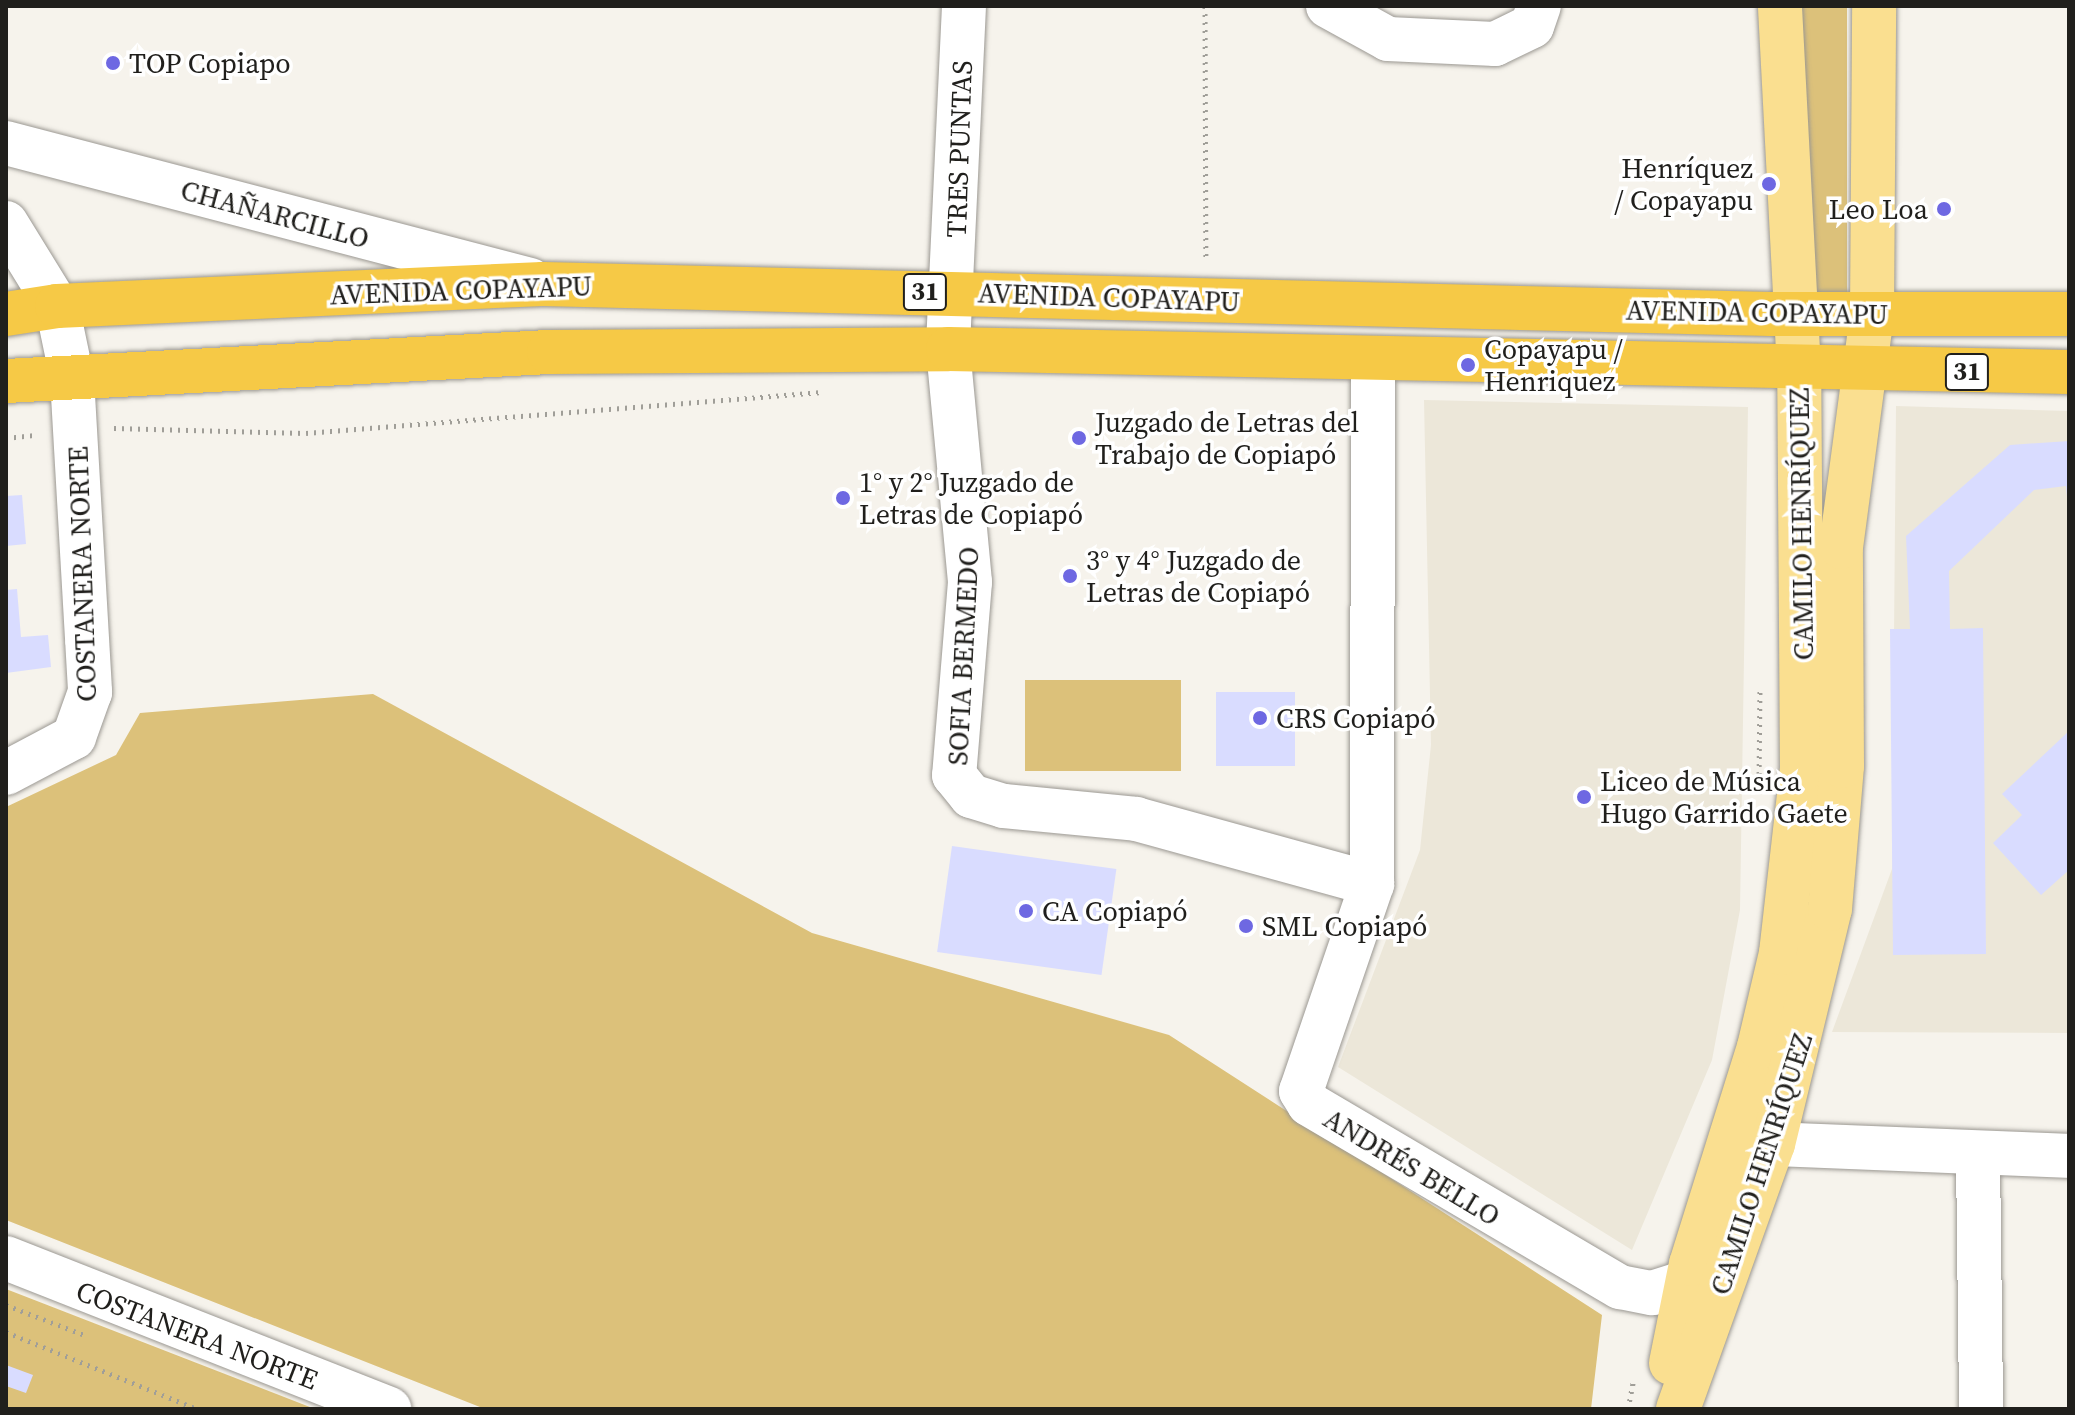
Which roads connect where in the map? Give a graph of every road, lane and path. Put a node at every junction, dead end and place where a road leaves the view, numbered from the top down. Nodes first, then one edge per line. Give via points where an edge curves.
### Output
1 (964, 6) edge
2 (1205, 6) edge
3 (1539, 6) edge
4 (1780, 6) edge
5 (1874, 6) edge
6 (1344, 17) edge
7 (6, 143) edge
8 (6, 223) edge
9 (543, 284) junction
10 (954, 293) junction
11 (1206, 300) junction
12 (57, 306) junction
13 (6, 314) edge
14 (1793, 314) junction
15 (1872, 314) junction
16 (2069, 314) edge
17 (948, 349) junction
18 (1373, 359) junction
19 (1799, 370) junction
20 (1866, 372) junction
21 (2069, 372) edge
22 (72, 378) junction
23 (6, 381) edge
24 (1761, 683) dead end
25 (6, 773) edge
26 (1759, 800) dead end
27 (1372, 884) junction
28 (1738, 1110) junction
29 (1773, 1144) junction
30 (1978, 1156) junction
31 (2069, 1156) edge
32 (6, 1258) edge
33 (1708, 1274) junction
34 (6, 1332) edge
35 (1637, 1363) dead end
36 (198, 1409) edge
37 (389, 1409) edge
38 (1628, 1409) edge
39 (1663, 1409) edge
40 (1678, 1409) edge
41 (1981, 1409) edge

1 - 10 street, TRES PUNTAS
2 - 11 path
3 - 6 street via 1532,26 1495,44 1388,39
4 - 14 main road, CAMILO HENRÍQUEZ
5 - 15 main road, CAMILO HENRÍQUEZ
7 - 9 street, CHAÑARCILLO
8 - 12 street
9 - 10 highway, AVENIDA COPAYAPU / 31
9 - 12 highway, AVENIDA COPAYAPU / 31
10 - 11 highway, AVENIDA COPAYAPU / 31
10 - 17 street, SOFIA BERMEDO
11 - 14 highway, AVENIDA COPAYAPU / 31
12 - 13 highway, AVENIDA COPAYAPU / 31
12 - 22 street
14 - 15 highway, AVENIDA COPAYAPU / 31
14 - 19 main road, CAMILO HENRÍQUEZ
15 - 16 highway, AVENIDA COPAYAPU / 31
15 - 20 main road, CAMILO HENRÍQUEZ
17 - 18 highway, AVENIDA COPAYAPU / 31
17 - 22 highway, AVENIDA COPAYAPU / 31 via 549,352
17 - 27 street, SOFIA BERMEDO via 970,582 954,775 971,796 1004,806 1136,819
18 - 19 highway, AVENIDA COPAYAPU / 31
18 - 27 street, ANDRÉS BELLO
19 - 20 highway, AVENIDA COPAYAPU / 31
19 - 28 main road, CAMILO HENRÍQUEZ via 1802,770 1781,953
20 - 21 highway, AVENIDA COPAYAPU / 31
20 - 29 main road, CAMILO HENRÍQUEZ via 1841,547 1842,766 1830,909
22 - 23 highway, AVENIDA COPAYAPU / 31
22 - 25 street, COSTANERA NORTE via 89,704 64,747
24 - 26 path
27 - 33 street, ANDRÉS BELLO via 1301,1078 1309,1104 1620,1287 1652,1293
28 - 29 street
28 - 33 main road, CAMILO HENRÍQUEZ
29 - 30 street
29 - 33 main road, CAMILO HENRÍQUEZ
30 - 31 street
30 - 41 street
32 - 37 street, COSTANERA NORTE
33 - 39 main road, CAMILO HENRÍQUEZ
33 - 40 main road, CAMILO HENRÍQUEZ
34 - 36 path
35 - 38 path

